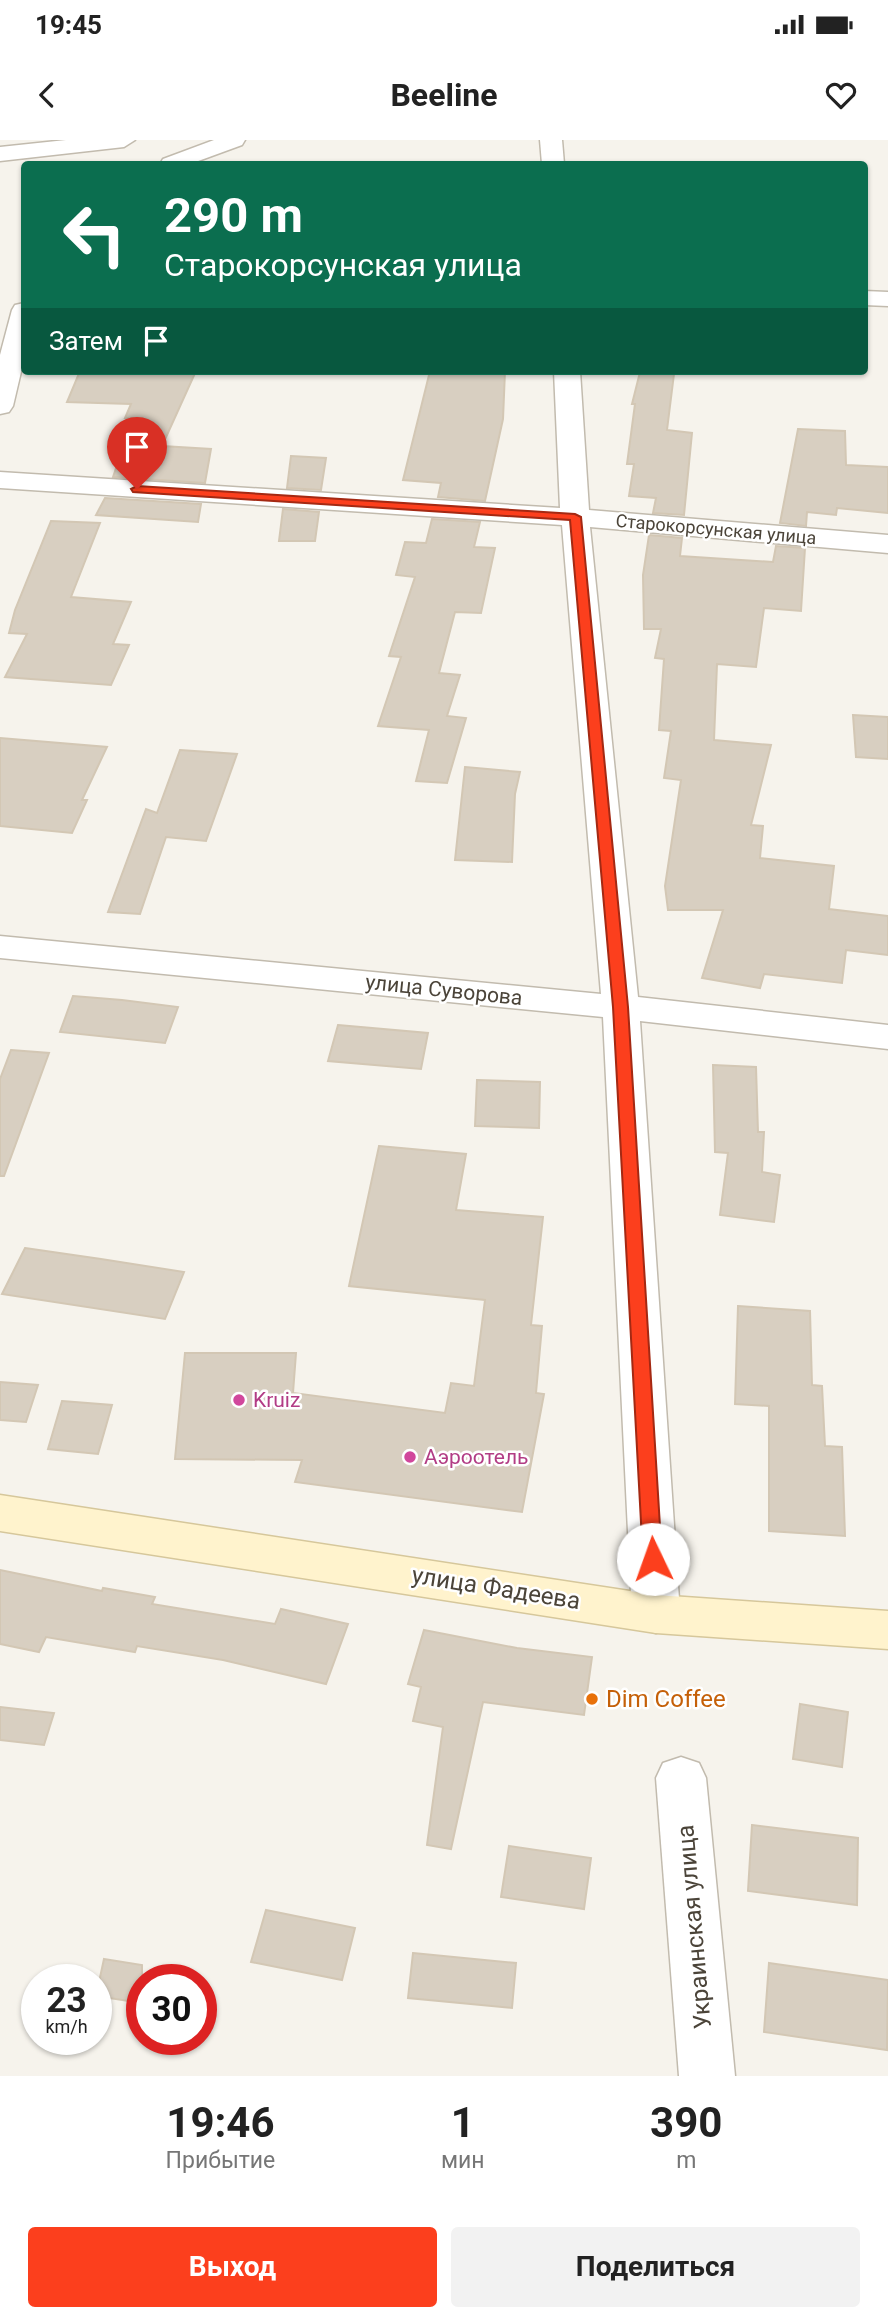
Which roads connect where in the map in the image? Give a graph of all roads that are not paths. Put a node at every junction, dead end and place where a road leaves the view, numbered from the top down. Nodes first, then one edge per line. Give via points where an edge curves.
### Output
1 (124, 140) edge
2 (234, 140) edge
3 (551, 140) edge
4 (0, 153) edge
5 (179, 161) edge
6 (552, 161) edge
7 (868, 298) edge
8 (888, 299) edge
9 (21, 322) edge
10 (567, 375) edge
11 (0, 405) edge
12 (0, 480) edge
13 (575, 517) junction
14 (888, 544) edge
15 (0, 947) edge
16 (621, 1007) junction
17 (888, 1037) edge
18 (0, 1492) edge
19 (0, 1513) edge
20 (106, 1527) junction
21 (656, 1614) junction
22 (888, 1630) edge
23 (681, 1779) dead end
24 (707, 2076) edge

1 - 4 street
2 - 5 street
3 - 6 street
7 - 8 street
9 - 11 street
10 - 13 street
12 - 13 street, Старокорсунская улица
13 - 14 street, Старокорсунская улица
13 - 16 street
15 - 16 street, улица Суворова
16 - 17 street, улица Суворова
16 - 21 street
18 - 20 main road, улица Фадеева
19 - 20 main road, улица Фадеева
20 - 21 main road, улица Фадеева
21 - 22 main road, улица Фадеева
23 - 24 street, Украинская улица

